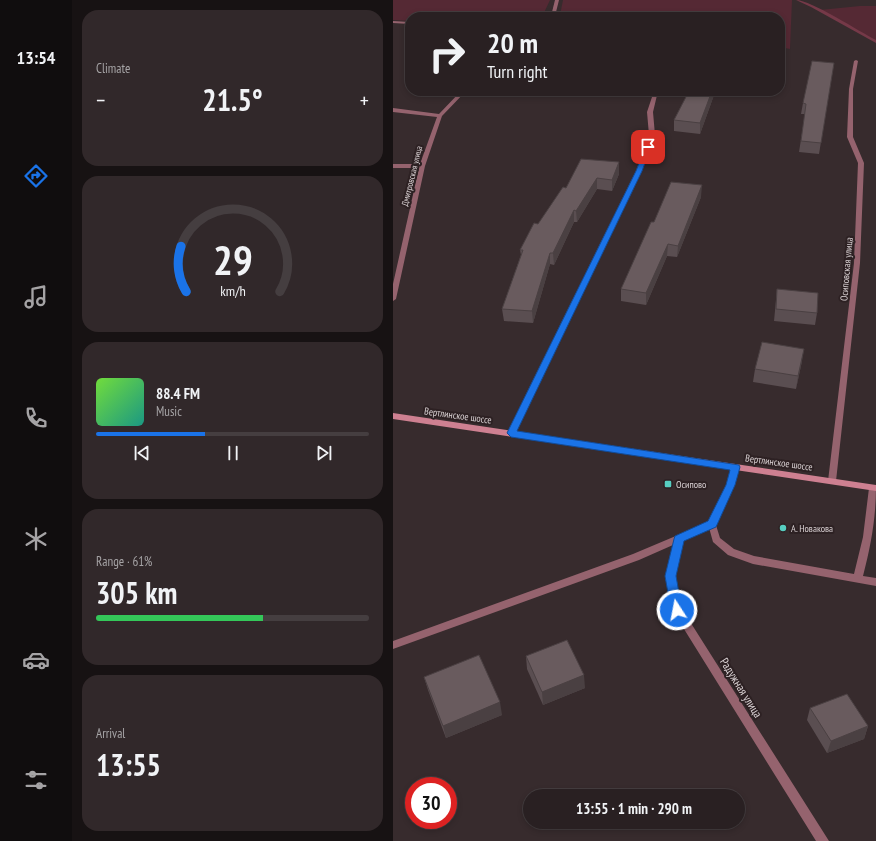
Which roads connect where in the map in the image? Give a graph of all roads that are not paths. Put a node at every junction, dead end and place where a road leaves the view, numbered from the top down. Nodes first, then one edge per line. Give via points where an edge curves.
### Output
1 (557, 0) edge
2 (554, 12) edge
3 (393, 22) edge
4 (405, 23) edge
5 (856, 61) dead end
6 (459, 96) edge
7 (655, 96) edge
8 (393, 110) edge
9 (440, 116) junction
10 (393, 166) edge
11 (422, 166) junction
12 (393, 299) edge
13 (393, 416) edge
14 (511, 433) junction
15 (735, 467) junction
16 (832, 481) junction
17 (875, 488) edge
18 (712, 524) junction
19 (679, 539) junction
20 (858, 578) junction
21 (876, 582) edge
22 (393, 645) edge
23 (823, 841) edge

1 - 2 street
3 - 4 street
5 - 16 street, Осиповская улица via 851,89 850,137 861,163 857,263
6 - 9 street, Дмитровская улица
7 - 14 street via 650,112 652,135 639,171
8 - 9 street
9 - 11 street, Дмитровская улица
10 - 11 street
11 - 12 street, Дмитровская улица
13 - 14 main road, Вертлинское шоссе
14 - 15 main road, Вертлинское шоссе
15 - 16 main road, Вертлинское шоссе
15 - 18 street via 730,485
16 - 17 main road, Вертлинское шоссе
17 - 20 street via 868,537
18 - 19 street
18 - 20 street via 716,540 731,552 753,560
19 - 22 street
19 - 23 street, Радужная улица via 670,576 677,610
20 - 21 street

